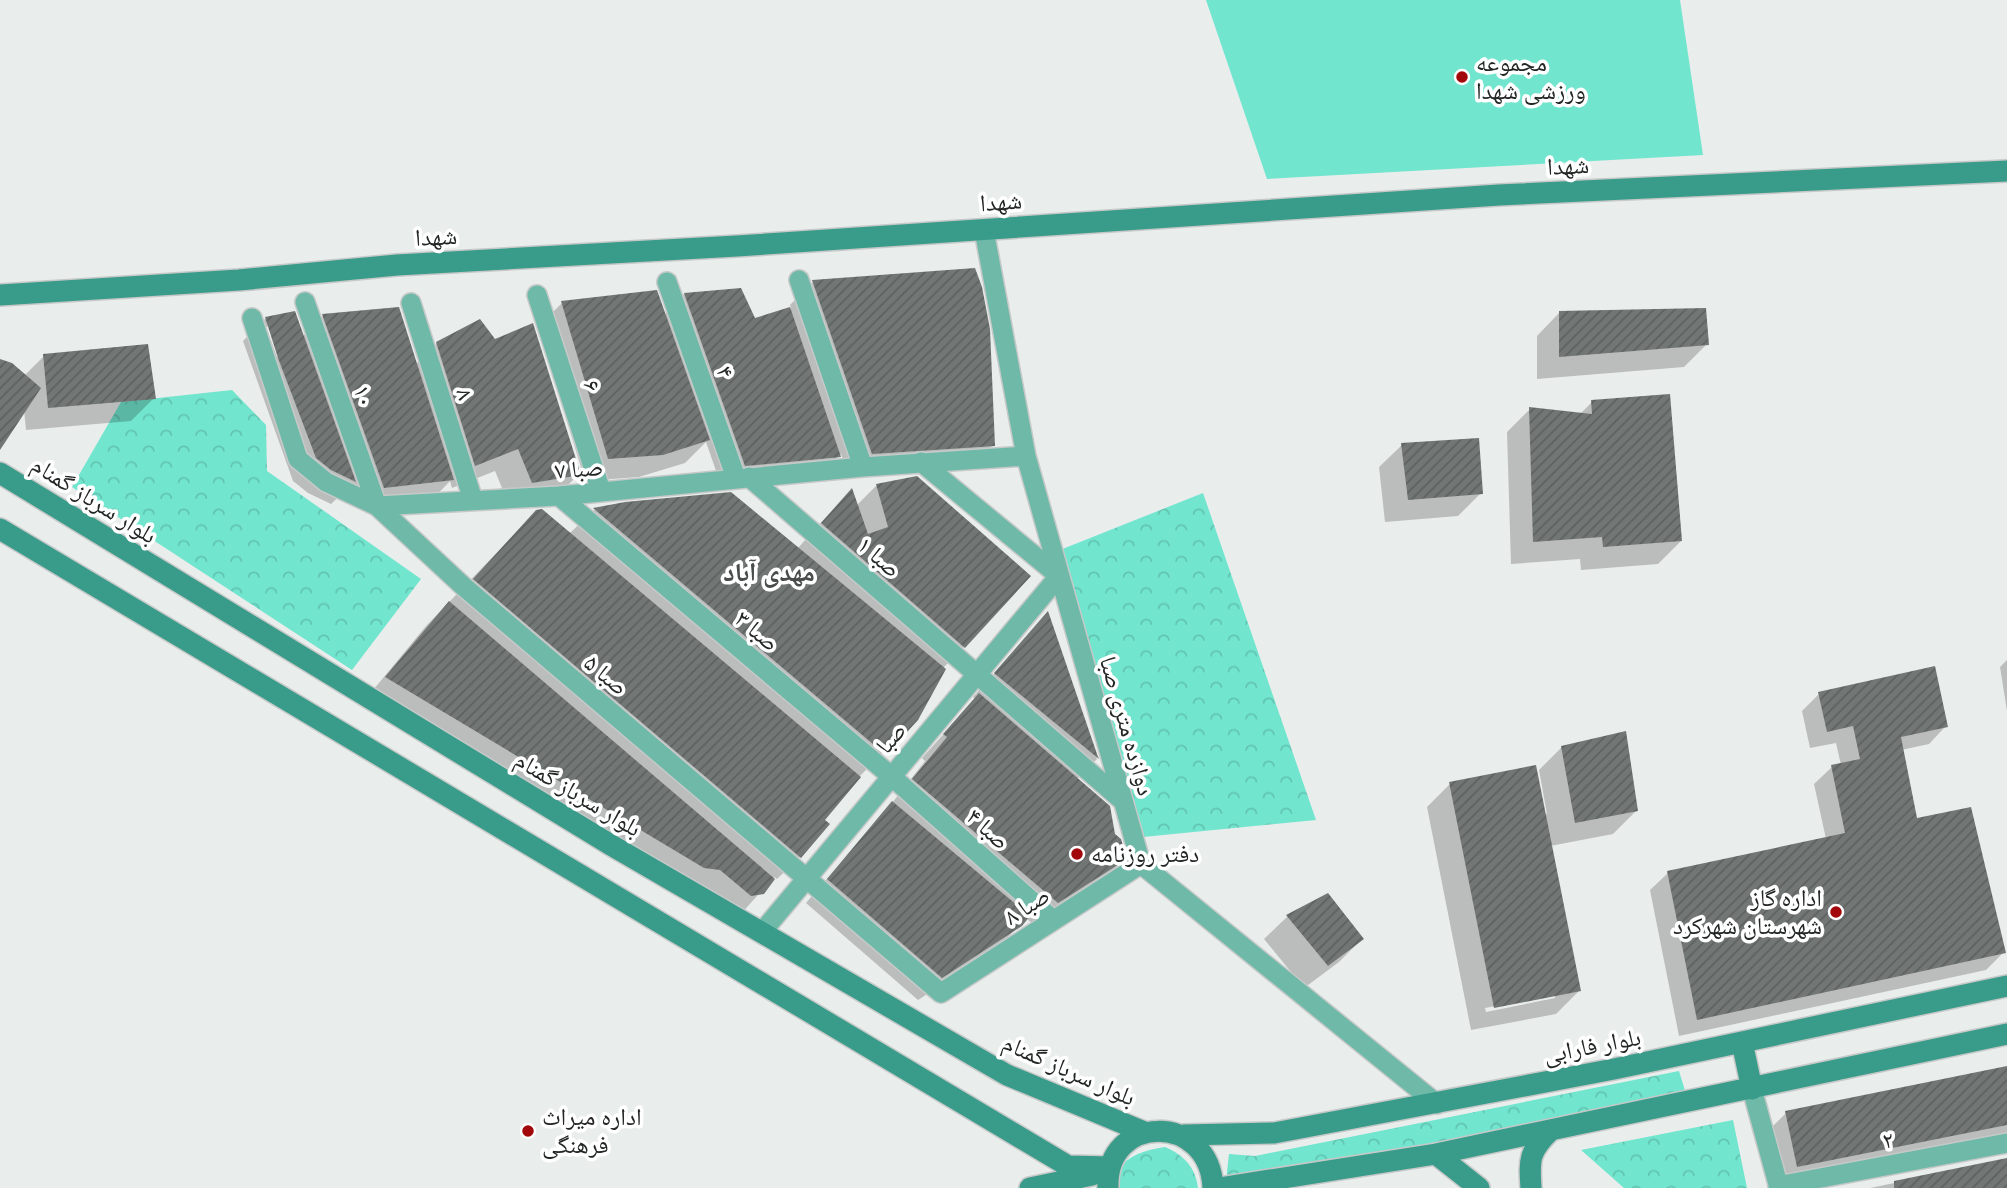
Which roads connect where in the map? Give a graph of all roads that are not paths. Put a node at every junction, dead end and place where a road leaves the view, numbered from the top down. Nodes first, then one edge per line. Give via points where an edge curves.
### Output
1 (2007, 171) edge
2 (984, 230) junction
3 (799, 280) dead end
4 (667, 282) dead end
5 (0, 295) edge
6 (537, 295) dead end
7 (305, 302) dead end
8 (411, 303) dead end
9 (251, 318) dead end
10 (1026, 456) junction
11 (921, 462) junction
12 (863, 467) junction
13 (0, 473) edge
14 (742, 478) junction
15 (601, 491) junction
16 (559, 496) junction
17 (473, 500) junction
18 (377, 506) junction
19 (0, 529) edge
20 (1059, 576) junction
21 (977, 674) junction
22 (891, 776) junction
23 (1123, 802) junction
24 (1141, 864) junction
25 (806, 878) junction
26 (1052, 919) junction
27 (762, 932) junction
28 (2007, 986) edge
29 (941, 993) joint
30 (2007, 1034) edge
31 (1742, 1042) junction
32 (1752, 1088) junction
33 (1437, 1104) junction
34 (1551, 1130) junction
35 (1144, 1132) junction
36 (1184, 1135) junction
37 (2007, 1143) edge
38 (1436, 1154) junction
39 (1109, 1176) edge
40 (1778, 1187) edge
41 (1030, 1188) edge
42 (1213, 1188) edge
43 (1219, 1188) edge
44 (1479, 1188) edge
45 (1531, 1188) edge

1 - 2 main road, شهدا via 1499,195
2 - 5 main road, شهدا via 397,265
2 - 10 street, دوازده متری صبا
3 - 12 street
4 - 14 street, ۴
6 - 15 street, ۶
7 - 18 street, ۱۰
8 - 17 street, ۸
9 - 18 street, صبا ۷ via 298,459 326,482
10 - 11 street, صبا ۷
10 - 20 street, دوازده متری صبا
11 - 12 street, صبا ۷
11 - 20 street
12 - 14 street, صبا ۷
13 - 27 main road, بلوار سرباز گمنام via 393,714
14 - 15 street, صبا ۷
14 - 21 street, صبا ۱
15 - 16 street, صبا ۷
16 - 17 street, صبا ۷
16 - 22 street, صبا ۳
17 - 18 street, صبا ۷
18 - 25 street, صبا ۵ via 463,586
19 - 39 main road via 1068,1166
20 - 21 street, صبا
20 - 23 street, دوازده متری صبا
21 - 22 street, صبا
21 - 23 street, صبا ۱
22 - 25 street, صبا
22 - 26 street, صبا ۴
23 - 24 street, دوازده متری صبا
24 - 26 street, صبا ۸
24 - 33 street
25 - 27 street, صبا
25 - 29 street, صبا ۵
26 - 29 street, صبا ۸
27 - 35 main road, بلوار سرباز گمنام via 1007,1075
28 - 31 main road, بلوار فارابی
30 - 32 main road
31 - 32 main road
31 - 33 main road, بلوار فارابی
32 - 34 main road
32 - 40 street
33 - 36 main road, بلوار فارابی via 1274,1133
34 - 38 main road
34 - 45 main road via 1534,1147
35 - 36 main road, بلوار سرباز گمنام
35 - 39 main road via 1122,1145
36 - 42 main road via 1208,1160
37 - 40 street, ۲
38 - 43 main road
38 - 44 main road
39 - 41 main road via 1077,1176

